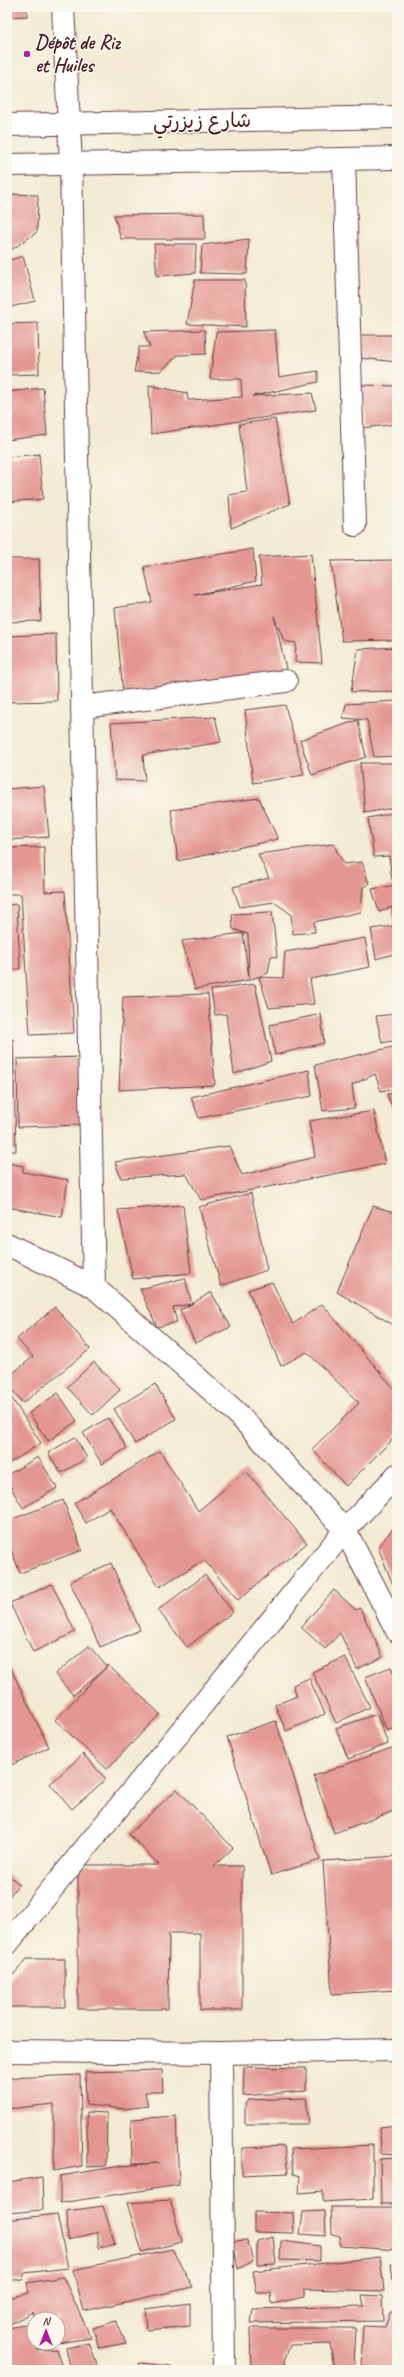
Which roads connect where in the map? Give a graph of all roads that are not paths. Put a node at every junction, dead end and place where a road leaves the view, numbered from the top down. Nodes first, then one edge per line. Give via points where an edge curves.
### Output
1 (63, 7) edge
2 (397, 117) edge
3 (69, 124) junction
4 (7, 125) edge
5 (397, 158) edge
6 (344, 159) junction
7 (72, 164) junction
8 (7, 166) edge
9 (355, 525) dead end
10 (286, 681) dead end
11 (83, 707) junction
12 (7, 1244) edge
13 (94, 1287) junction
14 (397, 1475) edge
15 (345, 1530) junction
16 (397, 1632) edge
17 (7, 1944) edge
18 (397, 2050) edge
19 (7, 2051) edge
20 (221, 2054) junction
21 (224, 2370) edge

1 - 3 street
2 - 3 street, شارع زيزرتي
3 - 4 street, شارع زيزرتي
3 - 7 street
5 - 6 street, شارع زيزرتي
6 - 7 street, شارع زيزرتي
6 - 9 street
7 - 8 street, شارع زيزرتي
7 - 11 street
10 - 11 street
11 - 13 street
12 - 13 street
13 - 15 street via 235,1411
14 - 15 street
15 - 16 street
15 - 17 street
18 - 20 street
19 - 20 street
20 - 21 street

